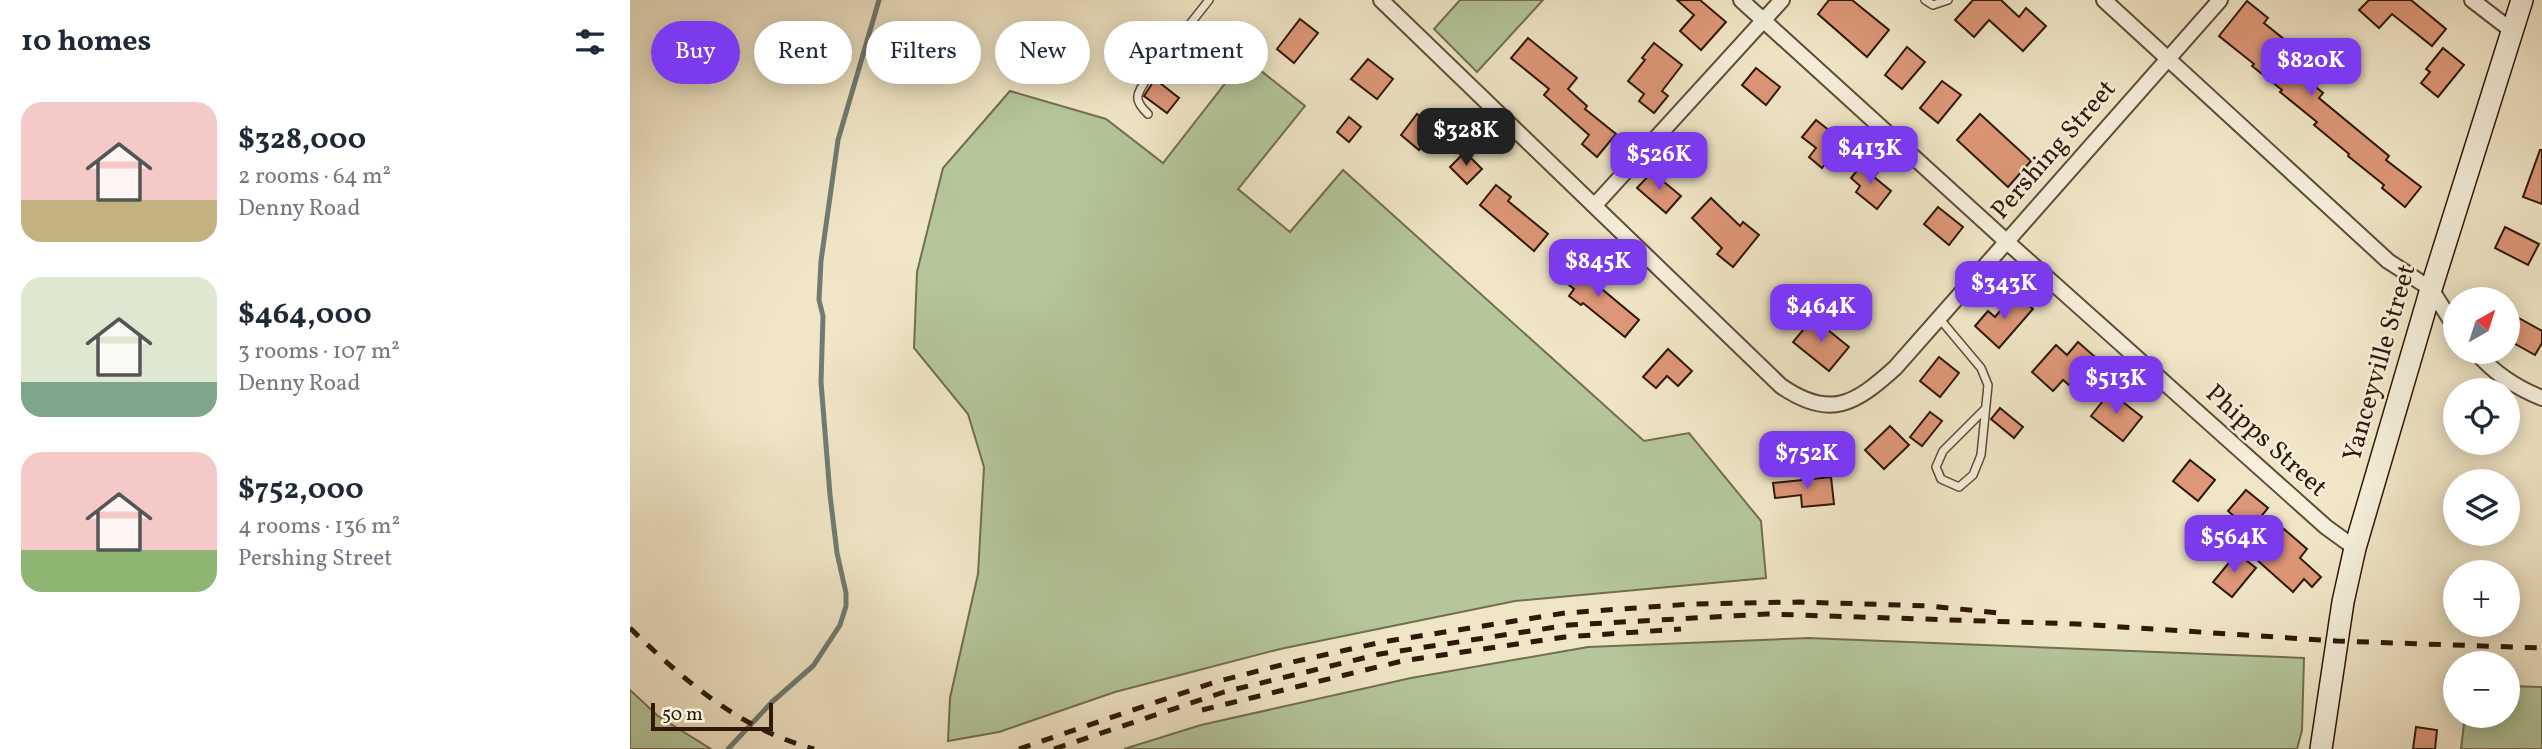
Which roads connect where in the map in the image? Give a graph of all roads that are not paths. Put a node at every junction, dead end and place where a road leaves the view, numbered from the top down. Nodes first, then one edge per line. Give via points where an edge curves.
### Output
1 (1209, 0) edge
2 (1381, 0) edge
3 (1741, 0) edge
4 (1782, 0) edge
5 (1925, 0) edge
6 (1948, 0) edge
7 (2104, 0) edge
8 (2220, 0) edge
9 (2472, 0) edge
10 (2522, 0) edge
11 (1764, 21) junction
12 (2511, 30) junction
13 (2167, 59) junction
14 (1148, 114) dead end
15 (1595, 205) junction
16 (2006, 241) junction
17 (2431, 289) junction
18 (2443, 308) edge
19 (1939, 318) junction
20 (2486, 364) edge
21 (2542, 398) edge
22 (1985, 409) junction
23 (2355, 548) junction
24 (2320, 749) edge

1 - 14 lane via 1140,90 1139,106
2 - 15 street
3 - 11 street, Phipps Street
4 - 11 street
5 - 6 lane via 1933,5
7 - 13 street
8 - 13 street, Pershing Street
9 - 12 street
10 - 12 main road, Yanceyville Street
11 - 15 street
11 - 16 street, Phipps Street
12 - 17 main road, Yanceyville Street
13 - 16 street, Pershing Street
13 - 17 street via 2388,261
15 - 19 street, Pershing Street via 1781,386 1801,400 1826,407 1870,390
16 - 19 street, Pershing Street
16 - 23 street, Phipps Street
17 - 18 street
17 - 23 main road, Yanceyville Street
19 - 22 lane via 1981,368 1988,384
20 - 21 street
22 - 22 lane via 1981,454 1973,475 1959,487 1941,479 1936,467 1942,451
23 - 24 main road, Yanceyville Street

